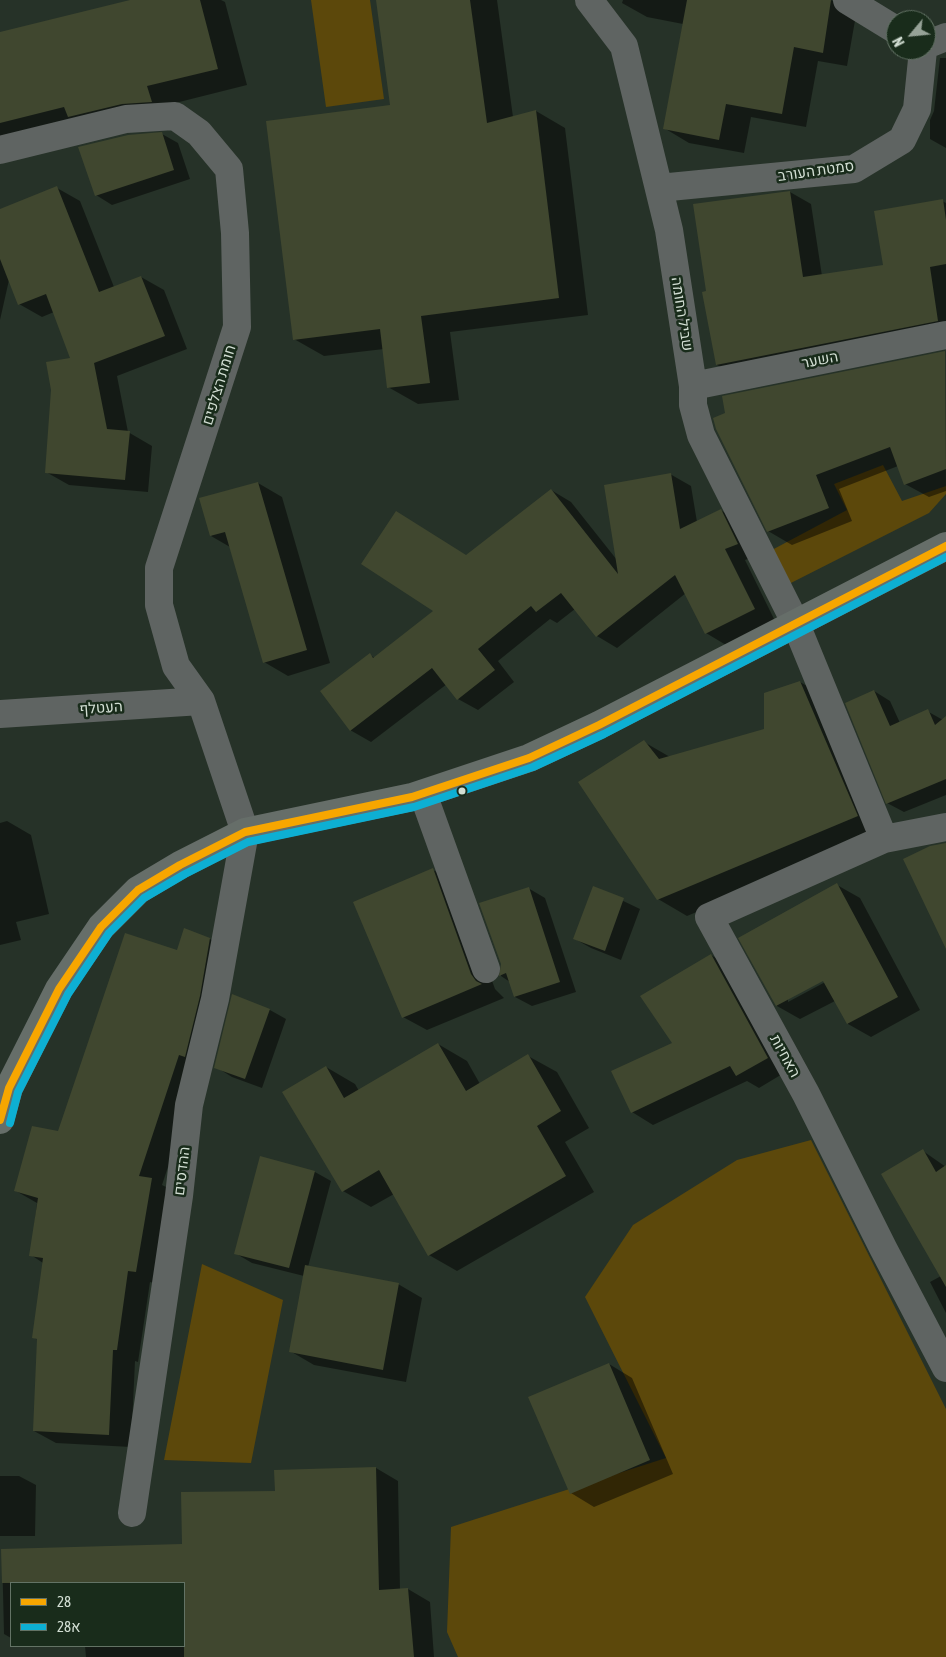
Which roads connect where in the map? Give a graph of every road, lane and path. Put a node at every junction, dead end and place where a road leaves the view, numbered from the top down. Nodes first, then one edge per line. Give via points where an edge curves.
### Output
1 (589, 0) edge
2 (847, 0) edge
3 (886, 24) edge
4 (921, 60) edge
5 (0, 150) edge
6 (659, 188) junction
7 (946, 335) edge
8 (693, 386) junction
9 (946, 546) edge
10 (795, 622) junction
11 (201, 701) junction
12 (0, 714) edge
13 (423, 794) junction
14 (946, 827) edge
15 (245, 832) junction
16 (884, 839) junction
17 (486, 969) dead end
18 (0, 1120) edge
19 (946, 1368) edge
20 (132, 1513) dead end

1 - 6 street, שביל החומה via 624,46
2 - 3 street
4 - 6 street, סמטת העורב via 917,109 902,140 854,169
5 - 11 street, חומת הצלפים via 126,119 175,116 199,133 230,169 237,327 160,568 159,605 176,666
6 - 8 street, שביל החומה via 669,230
7 - 8 street, השער
8 - 10 street, שביל החומה via 693,405 701,434
9 - 10 main road
10 - 13 main road via 529,758
10 - 16 street
11 - 12 street, העטלף
11 - 15 street, חומת הצלפים
13 - 15 main road
13 - 17 street
14 - 16 street, האחיות
15 - 18 main road via 138,890 101,926 58,989 9,1088
15 - 20 street, ההדסים via 215,998 189,1105 179,1196
16 - 19 street, האחיות via 709,917 806,1094

